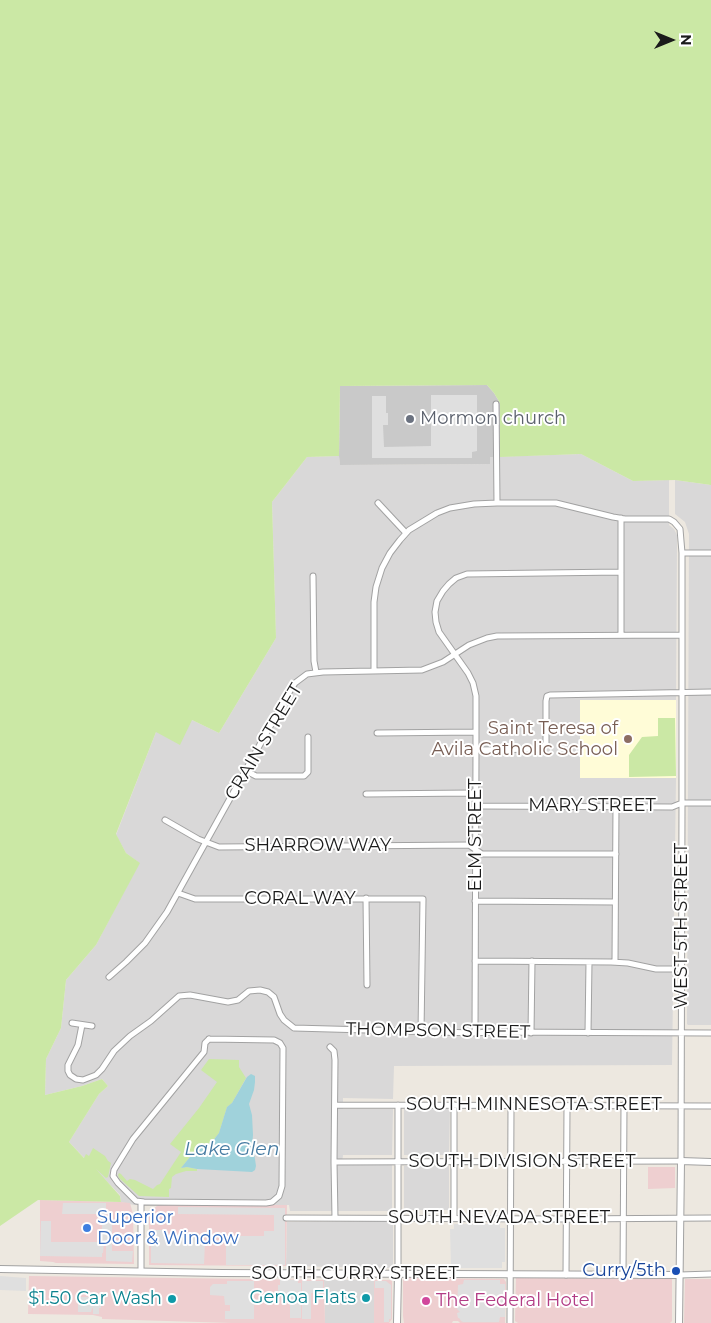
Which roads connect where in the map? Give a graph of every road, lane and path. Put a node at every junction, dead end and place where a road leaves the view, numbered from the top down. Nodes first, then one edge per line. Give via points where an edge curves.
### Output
1 (496, 404) dead end
2 (378, 503) dead end
3 (497, 503) junction
4 (621, 518) junction
5 (406, 533) junction
6 (682, 553) junction
7 (711, 553) edge
8 (621, 572) junction
9 (313, 576) dead end
10 (681, 634) junction
11 (621, 635) junction
12 (454, 654) junction
13 (374, 671) junction
14 (316, 672) junction
15 (711, 692) edge
16 (681, 694) junction
17 (476, 732) junction
18 (377, 733) dead end
19 (308, 737) dead end
20 (476, 750) junction
21 (246, 771) junction
22 (366, 794) dead end
23 (476, 800) junction
24 (682, 803) junction
25 (711, 803) edge
26 (616, 806) junction
27 (165, 820) dead end
28 (206, 842) junction
29 (475, 850) junction
30 (616, 854) junction
31 (178, 893) junction
32 (366, 898) junction
33 (475, 901) junction
34 (615, 902) junction
35 (475, 961) junction
36 (532, 961) junction
37 (588, 962) junction
38 (615, 962) junction
39 (681, 970) junction
40 (109, 977) dead end
41 (367, 985) dead end
42 (72, 1023) dead end
43 (82, 1025) junction
44 (92, 1026) dead end
45 (421, 1032) junction
46 (681, 1032) junction
47 (475, 1033) junction
48 (531, 1033) junction
49 (588, 1033) junction
50 (711, 1033) edge
51 (330, 1047) dead end
52 (334, 1105) junction
53 (398, 1105) junction
54 (454, 1105) junction
55 (624, 1105) junction
56 (681, 1105) junction
57 (511, 1106) junction
58 (567, 1106) junction
59 (711, 1106) edge
60 (624, 1161) junction
61 (334, 1162) junction
62 (398, 1162) junction
63 (454, 1162) junction
64 (511, 1162) junction
65 (567, 1162) junction
66 (681, 1162) junction
67 (711, 1162) edge
68 (141, 1202) junction
69 (286, 1218) dead end
70 (335, 1218) junction
71 (398, 1218) junction
72 (454, 1218) junction
73 (624, 1218) junction
74 (680, 1218) junction
75 (711, 1218) edge
76 (510, 1219) junction
77 (567, 1219) junction
78 (0, 1268) edge
79 (141, 1271) junction
80 (398, 1274) junction
81 (510, 1274) junction
82 (566, 1274) junction
83 (711, 1274) edge
84 (623, 1275) junction
85 (680, 1275) junction
86 (397, 1323) edge
87 (510, 1323) edge
88 (679, 1323) edge

1 - 3 street
2 - 5 street
3 - 4 street via 556,503
3 - 5 street via 450,508
4 - 6 street, WEST 5TH STREET via 674,522 680,529
4 - 8 street
5 - 13 street via 390,553 376,587
6 - 7 street
6 - 10 street, WEST 5TH STREET
8 - 11 street
8 - 12 street, ELM STREET via 467,574 456,578 443,591 435,612 439,632
9 - 14 street
10 - 11 street, CRAIN STREET
10 - 16 street, WEST 5TH STREET
11 - 12 street, CRAIN STREET via 496,636
12 - 13 street, CRAIN STREET via 444,662 422,670
12 - 17 street, ELM STREET via 468,672 475,689
13 - 14 street, CRAIN STREET
14 - 21 street, CRAIN STREET via 295,683
15 - 16 street
16 - 20 street via 550,695 546,698 546,743 542,749
16 - 24 street, WEST 5TH STREET
17 - 18 street
17 - 20 street, ELM STREET
19 - 21 street via 308,772 304,776 256,776
20 - 23 street, ELM STREET
21 - 28 street, CRAIN STREET
22 - 23 street, MARY STREET via 472,794
23 - 26 street, MARY STREET via 482,806
23 - 29 street, ELM STREET
24 - 25 street, MARY STREET
24 - 26 street, MARY STREET via 672,807
24 - 39 street, WEST 5TH STREET
26 - 30 street
27 - 28 street, SHARROW WAY
28 - 29 street, SHARROW WAY via 219,847 469,845
28 - 31 street, CRAIN STREET
29 - 30 street, SHARROW WAY via 482,854
29 - 33 street, ELM STREET
30 - 34 street
31 - 32 street, CORAL WAY via 195,899
31 - 40 street, CRAIN STREET via 145,943
32 - 41 street
32 - 45 street, CORAL WAY via 423,899
33 - 34 street
33 - 35 street, ELM STREET
34 - 38 street
35 - 36 street
35 - 47 street, ELM STREET
36 - 37 street
36 - 48 street
37 - 38 street
37 - 49 street
38 - 39 street
39 - 46 street, WEST 5TH STREET
42 - 43 street
43 - 44 street
43 - 45 street, THOMPSON STREET via 68,1071 76,1079 83,1080 96,1075 130,1036 179,996 228,1002 238,1000 249,991 260,990 274,997 280,1014 294,1028
45 - 47 street, THOMPSON STREET
46 - 49 street, THOMPSON STREET
46 - 50 street, THOMPSON STREET
46 - 56 street, WEST 5TH STREET
47 - 48 street, THOMPSON STREET
48 - 49 street, THOMPSON STREET
51 - 52 street via 335,1060
52 - 53 street, SOUTH MINNESOTA STREET
52 - 61 street
53 - 54 street, SOUTH MINNESOTA STREET
53 - 62 street
54 - 57 street, SOUTH MINNESOTA STREET
54 - 63 street
55 - 56 street, SOUTH MINNESOTA STREET
55 - 58 street, SOUTH MINNESOTA STREET
55 - 60 street
56 - 59 street, SOUTH MINNESOTA STREET
56 - 66 street, WEST 5TH STREET
57 - 58 street, SOUTH MINNESOTA STREET
57 - 64 street
58 - 65 street
60 - 65 street, SOUTH DIVISION STREET
60 - 66 street, SOUTH DIVISION STREET
60 - 73 street
61 - 62 street, SOUTH DIVISION STREET
61 - 70 street
62 - 63 street, SOUTH DIVISION STREET
62 - 71 street
63 - 64 street, SOUTH DIVISION STREET
63 - 72 street
64 - 65 street, SOUTH DIVISION STREET
64 - 76 street
65 - 77 street
66 - 67 street, SOUTH DIVISION STREET
66 - 74 street, WEST 5TH STREET
68 - 68 street via 118,1183 114,1170 133,1140 204,1052 205,1043 209,1039 274,1040 280,1043 283,1048 282,1186 279,1196 266,1204
68 - 79 street
69 - 70 street, SOUTH NEVADA STREET
70 - 71 street, SOUTH NEVADA STREET
71 - 72 street, SOUTH NEVADA STREET
71 - 80 street
72 - 76 street, SOUTH NEVADA STREET
73 - 74 street, SOUTH NEVADA STREET
73 - 77 street, SOUTH NEVADA STREET
73 - 84 street
74 - 75 street, SOUTH NEVADA STREET
74 - 85 street, WEST 5TH STREET
76 - 77 street, SOUTH NEVADA STREET
76 - 81 street
77 - 82 street
78 - 79 street, SOUTH CURRY STREET
79 - 80 street, SOUTH CURRY STREET
80 - 81 street, SOUTH CURRY STREET
80 - 86 street
81 - 82 street, SOUTH CURRY STREET
81 - 87 street
82 - 84 street, SOUTH CURRY STREET
83 - 85 street, SOUTH CURRY STREET
84 - 85 street, SOUTH CURRY STREET
85 - 88 street, WEST 5TH STREET

